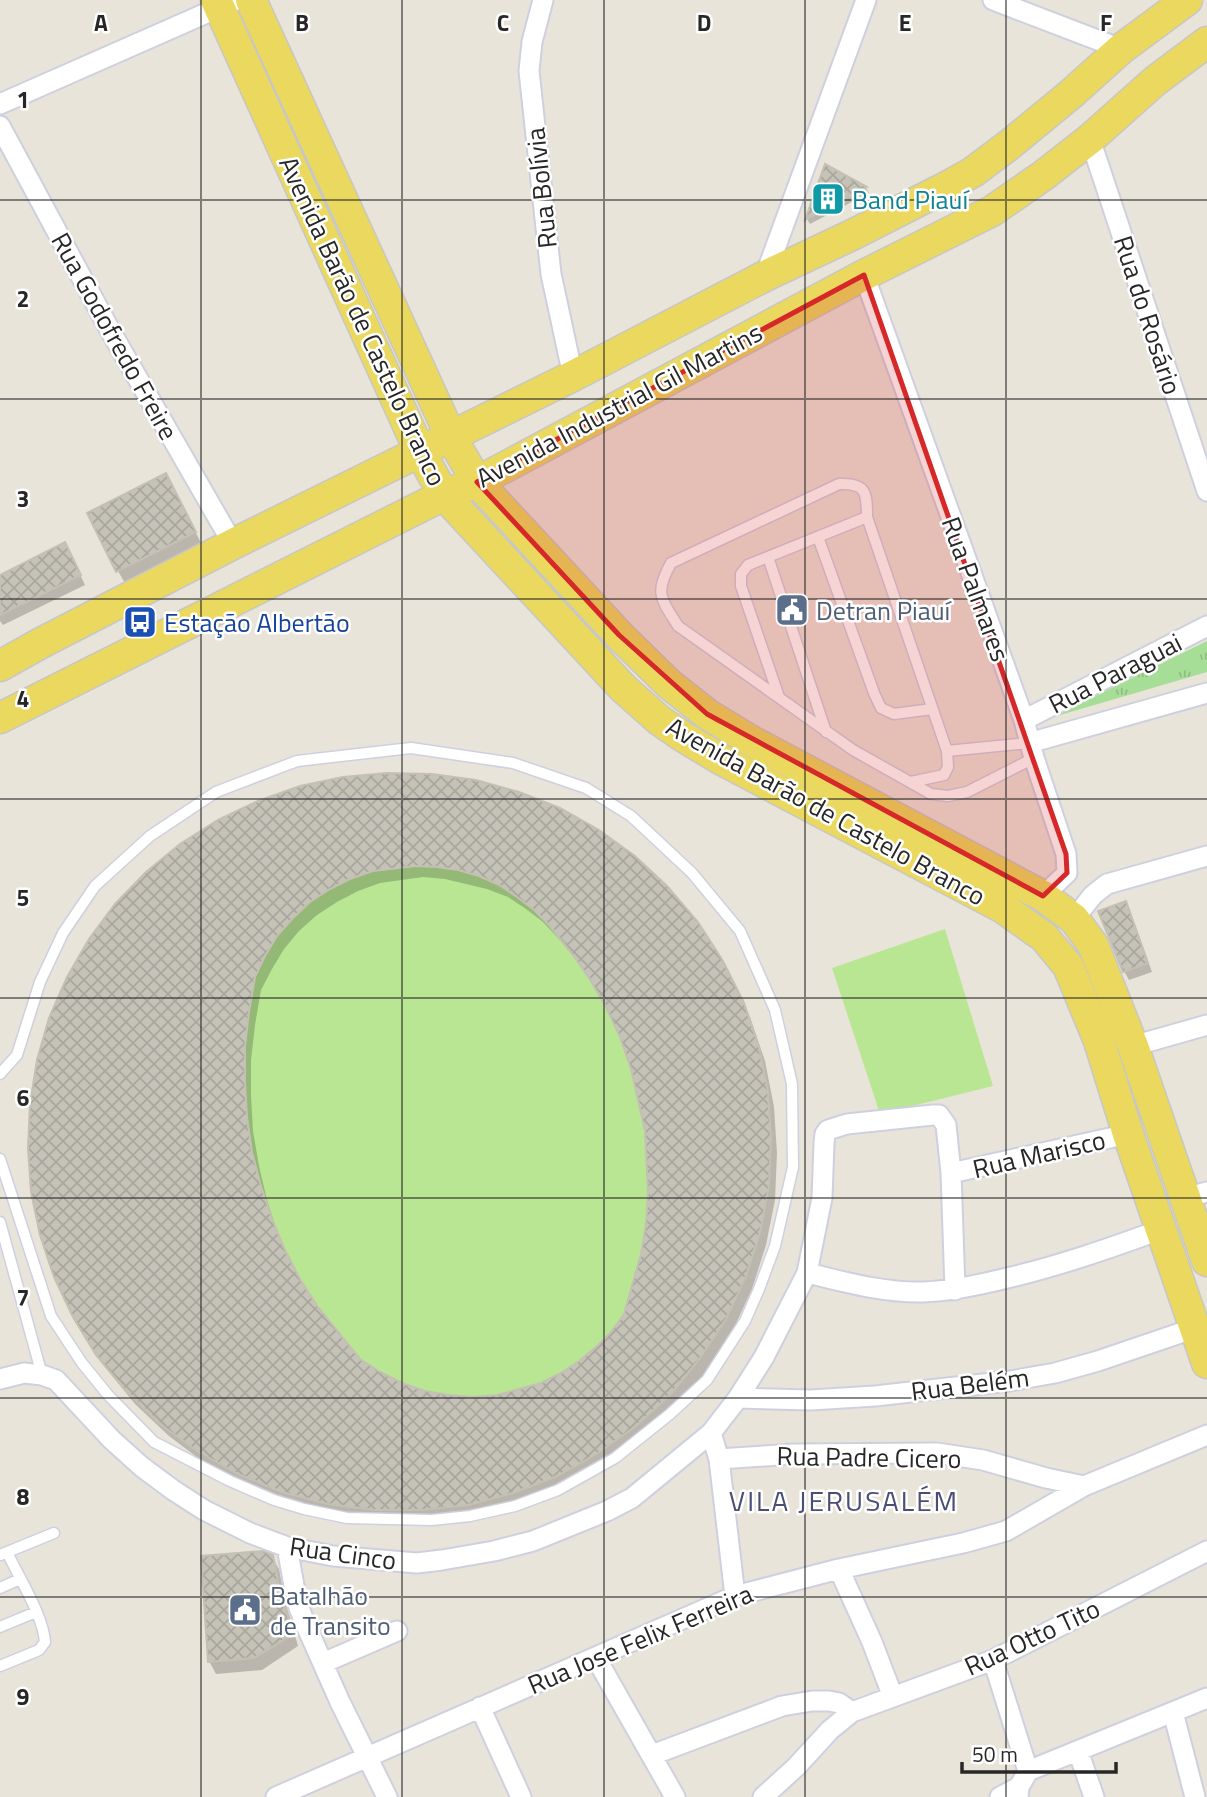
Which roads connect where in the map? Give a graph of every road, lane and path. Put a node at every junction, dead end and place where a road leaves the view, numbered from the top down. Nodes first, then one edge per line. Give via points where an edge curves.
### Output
1 (251, 0) edge
2 (543, 0) edge
3 (866, 0) edge
4 (993, 0) edge
5 (1187, 0) edge
6 (224, 3) edge
7 (1207, 42) edge
8 (1121, 49) junction
9 (0, 104) edge
10 (0, 126) edge
11 (1090, 139) junction
12 (864, 275) junction
13 (765, 276) junction
14 (573, 376) junction
15 (451, 437) junction
16 (420, 452) junction
17 (477, 482) junction
18 (1207, 491) edge
19 (444, 495) junction
20 (867, 517) junction
21 (818, 537) junction
22 (233, 544) junction
23 (768, 557) junction
24 (1207, 626) edge
25 (0, 666) edge
26 (1207, 693) edge
27 (779, 698) junction
28 (932, 709) junction
29 (0, 718) edge
30 (1024, 720) junction
31 (826, 732) junction
32 (947, 751) junction
33 (1032, 751) junction
34 (910, 782) junction
35 (1207, 856) edge
36 (1043, 896) junction
37 (1074, 919) junction
38 (1207, 1026) edge
39 (1133, 1046) junction
40 (0, 1074) edge
41 (1128, 1134) junction
42 (0, 1159) edge
43 (951, 1173) junction
44 (1196, 1195) edge
45 (0, 1222) edge
46 (1160, 1230) junction
47 (1207, 1261) edge
48 (807, 1273) junction
49 (955, 1290) junction
50 (1195, 1328) junction
51 (1207, 1363) edge
52 (42, 1375) junction
53 (0, 1379) edge
54 (738, 1398) junction
55 (711, 1433) junction
56 (1207, 1435) edge
57 (719, 1458) junction
58 (1084, 1486) junction
59 (54, 1533) dead end
60 (287, 1547) junction
61 (1207, 1551) edge
62 (4, 1554) edge
63 (839, 1569) junction
64 (20, 1579) junction
65 (0, 1588) edge
66 (735, 1595) junction
67 (36, 1612) junction
68 (0, 1627) edge
69 (397, 1632) dead end
70 (596, 1658) junction
71 (993, 1660) junction
72 (323, 1663) junction
73 (0, 1666) edge
74 (893, 1697) junction
75 (1207, 1698) edge
76 (480, 1707) junction
77 (852, 1712) junction
78 (1173, 1712) junction
79 (1078, 1751) junction
80 (652, 1755) junction
81 (367, 1756) junction
82 (1022, 1785) edge
83 (276, 1797) edge
84 (387, 1797) edge
85 (521, 1797) edge
86 (675, 1797) edge
87 (764, 1797) edge
88 (1000, 1797) edge
89 (1094, 1797) edge
90 (1195, 1797) edge

1 - 15 main road, Avenida Barão de Castelo Branco
2 - 14 street, Rua Bolívia via 529,71 551,274
3 - 13 street
4 - 8 street
5 - 8 main road, Avenida Industrial Gil Martins
6 - 9 street
6 - 16 main road, Avenida Barão de Castelo Branco
7 - 11 main road, Avenida Industrial Gil Martins
8 - 13 main road, Avenida Industrial Gil Martins via 973,172
10 - 22 street, Rua Godofredo Freire
11 - 12 main road, Avenida Industrial Gil Martins via 992,211
11 - 18 street, Rua do Rosário
12 - 17 main road, Avenida Industrial Gil Martins
12 - 30 street, Rua Palmares
13 - 14 main road, Avenida Industrial Gil Martins
14 - 15 main road, Avenida Industrial Gil Martins
15 - 16 main road, Avenida Industrial Gil Martins
15 - 17 main road, Avenida Barão de Castelo Branco
16 - 19 main road, Avenida Barão de Castelo Branco
16 - 22 main road, Avenida Industrial Gil Martins
17 - 19 main road, Avenida Industrial Gil Martins
17 - 36 main road, Avenida Barão de Castelo Branco via 619,635 707,715
19 - 29 main road, Avenida Industrial Gil Martins
19 - 41 main road, Avenida Barão de Castelo Branco via 623,688 659,720 720,759 1003,908 1044,937 1068,966 1080,992
20 - 21 lane
20 - 27 lane via 863,490 855,483 839,484 671,563 661,580 662,600 678,626
20 - 28 lane
21 - 23 lane
21 - 28 lane via 881,708 894,715
22 - 25 main road, Avenida Industrial Gil Martins
23 - 27 lane via 748,565 741,574 741,586
23 - 31 lane
24 - 30 street, Rua Paraguai
26 - 33 street
27 - 31 lane
28 - 32 lane
30 - 33 street, Rua Palmares
31 - 34 lane
32 - 33 lane
32 - 34 lane via 944,775
33 - 34 lane via 967,792 931,794
33 - 36 street, Rua Palmares via 1068,868
35 - 37 street via 1107,884
36 - 37 main road, Avenida Barão de Castelo Branco
37 - 39 main road, Avenida Barão de Castelo Branco via 1093,945
38 - 39 street
39 - 44 main road, Avenida Barão de Castelo Branco
40 - 42 lane via 17,1055 40,982 63,933 95,886 150,836 216,792 297,761 411,748 513,763 586,788 631,816 692,873 740,931 775,1010 792,1084 793,1167 775,1246 759,1289 745,1321 707,1380 615,1458 558,1490 515,1506 432,1520 347,1518 303,1509 230,1481 154,1443 107,1395 51,1316
41 - 43 street, Rua Marisco
41 - 46 main road, Avenida Barão de Castelo Branco
43 - 48 street, Rua Cinco via 946,1125 939,1115 828,1130 822,1198
43 - 49 street
44 - 47 main road, Avenida Barão de Castelo Branco
45 - 52 lane
46 - 49 street via 1046,1269
46 - 50 main road, Avenida Barão de Castelo Branco
48 - 49 street via 879,1289
48 - 54 street, Rua Cinco
50 - 51 main road, Avenida Barão de Castelo Branco
50 - 54 street, Rua Belém via 1098,1361 1010,1381 875,1396
52 - 53 street via 24,1373
52 - 60 street, Rua Cinco via 56,1380 112,1440 173,1490 239,1528
54 - 55 street, Rua Cinco
55 - 57 street
55 - 60 street, Rua Cinco via 632,1498 585,1520 494,1551 417,1563
56 - 58 street, Rua Jose Felix Ferreira
57 - 58 street, Rua Padre Cicero via 937,1453
57 - 66 street
58 - 63 street, Rua Jose Felix Ferreira via 1006,1531
59 - 62 lane
60 - 72 street via 297,1602
61 - 71 street, Rua Otto Tito
62 - 64 lane
63 - 66 street, Rua Jose Felix Ferreira
63 - 74 street
64 - 65 lane
64 - 67 lane
66 - 70 street, Rua Jose Felix Ferreira
67 - 68 lane
67 - 73 lane via 46,1642 39,1650
69 - 72 street
70 - 76 street, Rua Jose Felix Ferreira
70 - 80 street
71 - 74 street, Rua Otto Tito
71 - 82 street
72 - 81 street
74 - 77 street, Rua Otto Tito
75 - 78 street
76 - 81 street, Rua Jose Felix Ferreira
76 - 85 street
77 - 80 street via 829,1701 782,1706
77 - 87 street
78 - 79 street
78 - 90 street
79 - 82 street
79 - 89 street
80 - 86 street
81 - 83 street, Rua Jose Felix Ferreira
81 - 84 street
82 - 88 street

